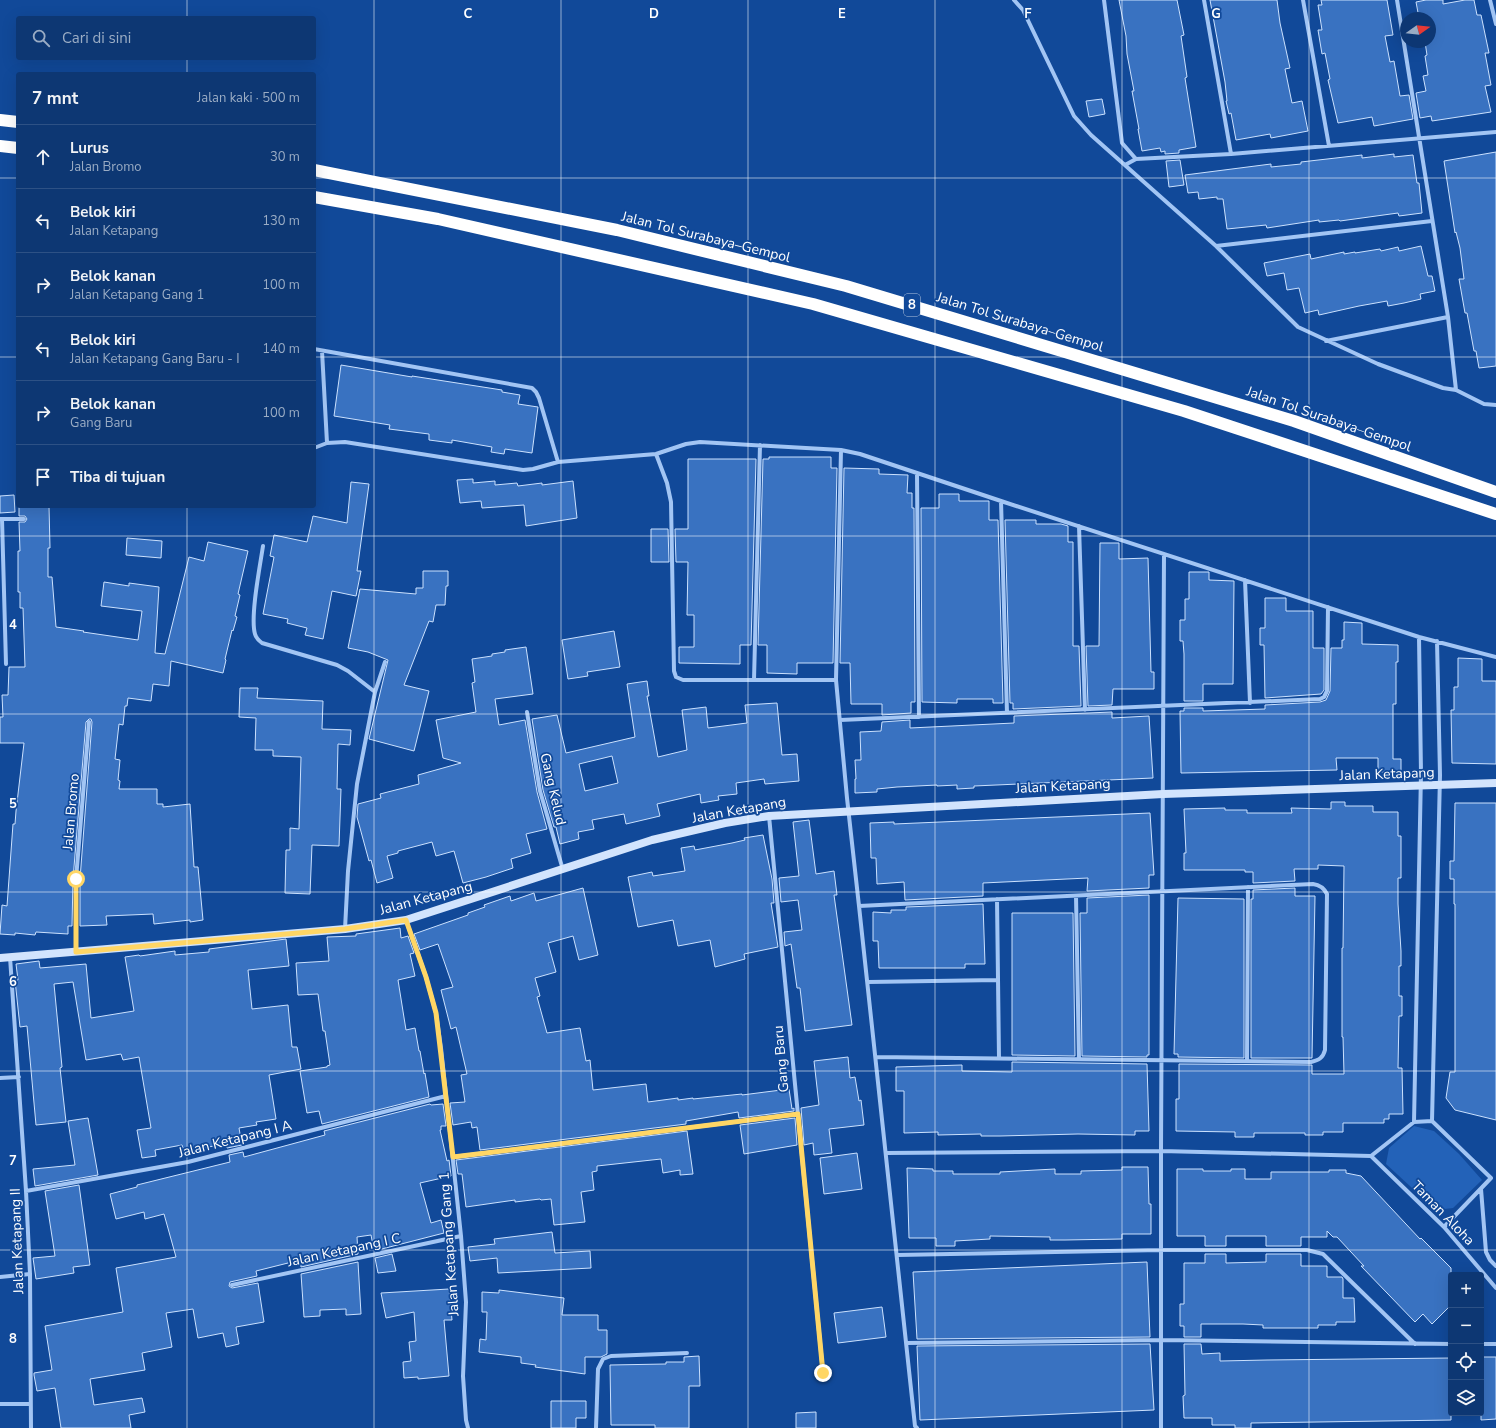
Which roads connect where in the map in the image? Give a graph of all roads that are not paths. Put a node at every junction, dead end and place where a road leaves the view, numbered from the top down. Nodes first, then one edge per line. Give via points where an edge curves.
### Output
1 (1014, 0) edge
2 (1104, 0) edge
3 (1204, 0) edge
4 (1303, 0) edge
5 (1397, 0) edge
6 (1490, 0) edge
7 (1496, 24) edge
8 (0, 120) edge
9 (16, 122) edge
10 (1496, 132) edge
11 (1419, 137) junction
12 (0, 146) edge
13 (1329, 146) junction
14 (16, 148) edge
15 (1231, 154) junction
16 (1136, 159) junction
17 (1125, 165) junction
18 (316, 170) edge
19 (316, 197) edge
20 (1432, 221) junction
21 (1216, 246) junction
22 (1448, 317) junction
23 (1326, 340) junction
24 (316, 350) edge
25 (322, 351) junction
26 (1456, 390) junction
27 (1496, 405) edge
28 (327, 443) junction
29 (760, 444) junction
30 (316, 447) edge
31 (841, 450) junction
32 (656, 454) junction
33 (558, 462) junction
34 (917, 473) junction
35 (1496, 492) edge
36 (1001, 501) junction
37 (1496, 514) edge
38 (1, 519) edge
39 (24, 519) dead end
40 (1079, 526) junction
41 (263, 546) dead end
42 (1164, 554) junction
43 (1245, 580) junction
44 (1328, 607) junction
45 (1419, 637) junction
46 (1437, 641) junction
47 (1496, 657) edge
48 (385, 662) dead end
49 (6, 664) dead end
50 (754, 680) junction
51 (836, 680) junction
52 (374, 692) junction
53 (1250, 703) junction
54 (1164, 706) junction
55 (1085, 710) junction
56 (527, 712) dead end
57 (1007, 713) junction
58 (919, 717) junction
59 (840, 720) junction
60 (89, 722) dead end
61 (1496, 783) edge
62 (1440, 785) junction
63 (1420, 786) junction
64 (1163, 794) junction
65 (848, 811) junction
66 (769, 816) junction
67 (563, 870) junction
68 (1248, 887) junction
69 (1163, 891) junction
70 (1076, 896) junction
71 (997, 899) junction
72 (860, 906) junction
73 (406, 920) junction
74 (345, 929) junction
75 (76, 952) junction
76 (10, 957) junction
77 (0, 958) edge
78 (998, 980) junction
79 (868, 982) junction
80 (876, 1057) junction
81 (999, 1058) junction
82 (1079, 1059) junction
83 (1162, 1060) junction
84 (1246, 1061) junction
85 (19, 1077) junction
86 (0, 1078) edge
87 (446, 1096) junction
88 (798, 1114) junction
89 (1414, 1122) junction
90 (1432, 1122) junction
91 (1161, 1151) junction
92 (886, 1153) junction
93 (1371, 1156) junction
94 (453, 1157) junction
95 (1494, 1178) edge
96 (1481, 1188) junction
97 (26, 1192) junction
98 (1444, 1227) junction
99 (461, 1236) junction
100 (1161, 1250) junction
101 (897, 1255) junction
102 (1496, 1266) edge
103 (30, 1274) junction
104 (0, 1277) edge
105 (232, 1285) dead end
106 (1496, 1288) edge
107 (1161, 1340) junction
108 (906, 1344) junction
109 (1415, 1344) junction
110 (1448, 1344) edge
111 (1484, 1344) edge
112 (1496, 1344) edge
113 (687, 1353) dead end
114 (823, 1373) dead end
115 (0, 1404) edge
116 (30, 1404) junction
117 (31, 1428) edge
118 (468, 1428) edge
119 (596, 1428) edge
120 (916, 1428) edge
121 (1161, 1428) edge

1 - 17 street via 1023,10 1074,116
2 - 16 street via 1122,143
3 - 15 street
4 - 13 street
5 - 11 street
6 - 7 street
8 - 9 highway
10 - 11 street
11 - 13 street
11 - 20 street
12 - 14 highway
13 - 15 street
15 - 16 street
16 - 17 street
17 - 21 street
18 - 35 highway, Jalan Tol Surabaya–Gempol / 8 via 617,230 846,286 1294,421
19 - 37 highway, 8 via 438,219 813,304 1184,411
20 - 21 street
20 - 22 street
21 - 23 street via 1298,327
22 - 23 street
22 - 26 street
23 - 26 street via 1378,364 1443,388
24 - 25 street
25 - 28 street
25 - 33 street via 532,388 539,398
26 - 27 street via 1484,404
28 - 30 street
28 - 33 street via 345,442 523,470
29 - 31 street
29 - 32 street via 700,442
29 - 50 street
31 - 34 street
31 - 51 street
32 - 33 street
32 - 50 street via 671,502 676,677 683,680
34 - 36 street
34 - 58 street
36 - 40 street
36 - 57 street
38 - 39 street
38 - 49 street
40 - 42 street
40 - 55 street
41 - 52 street via 253,618 257,639 262,643 342,667
42 - 43 street
42 - 54 street
43 - 44 street
43 - 53 street
44 - 45 street
44 - 53 street via 1327,691 1324,697 1315,700
45 - 46 street
45 - 63 street
46 - 47 street
46 - 62 street
48 - 52 street
50 - 51 street
51 - 59 street
52 - 74 street via 357,784
53 - 54 street
54 - 55 street
54 - 64 street
55 - 57 street
56 - 67 street, Gang Kelud via 540,791
57 - 58 street
58 - 59 street
59 - 65 street
60 - 75 street, Jalan Bromo via 76,879
61 - 62 street, Jalan Ketapang
62 - 63 street, Jalan Ketapang
62 - 90 street
63 - 64 street, Jalan Ketapang
63 - 89 street
64 - 65 street, Jalan Ketapang
64 - 69 street
65 - 66 street, Jalan Ketapang
65 - 72 street
66 - 67 street, Jalan Ketapang via 652,840
66 - 88 street, Gang Baru
67 - 73 street, Jalan Ketapang
68 - 69 street
68 - 84 street
68 - 84 street via 1318,885 1325,890 1327,902 1324,1054 1311,1062
69 - 70 street
69 - 83 street
70 - 71 street
70 - 82 street
71 - 72 street
71 - 78 street
72 - 79 street
73 - 74 street, Jalan Ketapang
73 - 87 street, Jalan Ketapang Gang 1 via 436,1013
74 - 75 street, Jalan Ketapang
75 - 76 street, Jalan Ketapang
76 - 77 street, Jalan Ketapang
76 - 85 street, Jalan Ketapang II
78 - 79 street
78 - 81 street
79 - 80 street
80 - 81 street
80 - 92 street
81 - 82 street
82 - 83 street
83 - 84 street
83 - 91 street
85 - 86 street
85 - 97 street, Jalan Ketapang II
87 - 94 street, Jalan Ketapang Gang 1
87 - 97 street, Jalan Ketapang I A via 188,1162
88 - 94 street
88 - 114 street, Gang Baru
89 - 90 street
89 - 93 street
90 - 95 street
91 - 92 street
91 - 93 street
91 - 100 street
92 - 101 street
93 - 98 street, Taman Aloha
94 - 99 street, Jalan Ketapang Gang 1
95 - 96 street
96 - 98 street
96 - 102 street, Taman Aloha via 1486,1252
97 - 103 street, Jalan Ketapang II
98 - 106 street, Taman Aloha
99 - 105 street, Jalan Ketapang I C
99 - 118 street, Jalan Ketapang Gang 1 via 466,1302 464,1376
100 - 101 street
100 - 107 street
100 - 109 street via 1307,1250 1323,1254
101 - 108 street
103 - 104 street
103 - 116 street, Jalan Ketapang II
107 - 108 street
107 - 109 street
107 - 121 street
108 - 120 street
109 - 110 street
111 - 112 street
113 - 119 street via 611,1356 603,1359 598,1369
115 - 116 street
116 - 117 street, Jalan Ketapang II

